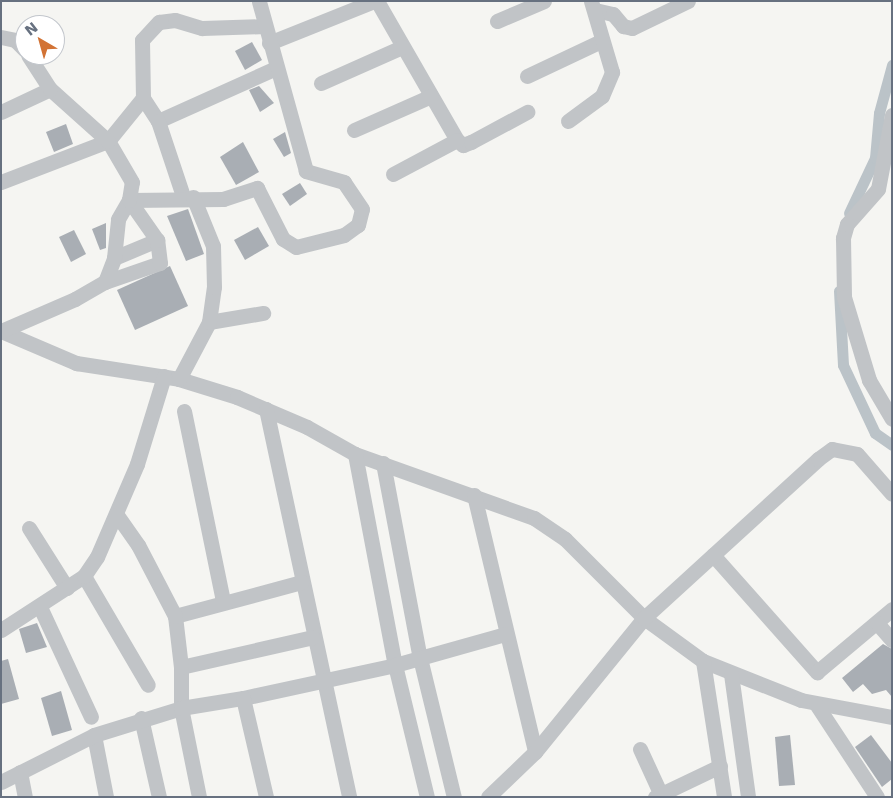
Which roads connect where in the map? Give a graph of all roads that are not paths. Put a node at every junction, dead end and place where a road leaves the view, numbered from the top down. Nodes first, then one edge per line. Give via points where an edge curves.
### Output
1 (259, 1) edge
2 (376, 1) edge
3 (544, 1) edge
4 (688, 1) edge
5 (593, 6) edge
6 (497, 21) dead end
7 (265, 26) junction
8 (1, 37) edge
9 (15, 40) edge
10 (601, 41) junction
11 (269, 42) junction
12 (402, 47) junction
13 (34, 65) edge
14 (276, 68) junction
15 (527, 76) dead end
16 (321, 84) dead end
17 (50, 89) junction
18 (430, 96) junction
19 (143, 98) junction
20 (1, 112) edge
21 (527, 112) dead end
22 (892, 115) edge
23 (568, 121) dead end
24 (158, 122) junction
25 (354, 130) dead end
26 (457, 140) junction
27 (108, 141) junction
28 (393, 174) dead end
29 (1, 182) edge
30 (188, 197) junction
31 (129, 200) junction
32 (157, 240) junction
33 (114, 258) junction
34 (105, 282) junction
35 (263, 313) dead end
36 (209, 322) junction
37 (1, 331) edge
38 (164, 376) junction
39 (179, 378) junction
40 (266, 409) junction
41 (184, 411) dead end
42 (892, 419) edge
43 (355, 454) junction
44 (383, 463) junction
45 (892, 494) edge
46 (474, 495) junction
47 (117, 515) junction
48 (29, 528) dead end
49 (713, 555) junction
50 (84, 576) junction
51 (302, 582) junction
52 (66, 588) junction
53 (223, 601) junction
54 (40, 607) junction
55 (892, 609) edge
56 (175, 616) junction
57 (644, 618) junction
58 (877, 623) junction
59 (1, 630) edge
60 (505, 634) junction
61 (312, 637) junction
62 (892, 640) edge
63 (420, 658) junction
64 (703, 661) junction
65 (395, 665) junction
66 (182, 667) junction
67 (730, 674) junction
68 (323, 680) junction
69 (148, 685) dead end
70 (243, 698) junction
71 (816, 704) junction
72 (181, 708) junction
73 (91, 717) dead end
74 (892, 717) edge
75 (141, 718) junction
76 (94, 735) junction
77 (640, 749) dead end
78 (535, 752) junction
79 (720, 766) junction
80 (20, 772) junction
81 (1, 782) edge
82 (659, 796) edge
83 (25, 797) edge
84 (106, 797) edge
85 (158, 797) edge
86 (199, 797) edge
87 (266, 797) edge
88 (350, 797) edge
89 (427, 797) edge
90 (454, 797) edge
91 (488, 797) edge
92 (724, 797) edge
93 (748, 797) edge
94 (877, 797) edge

1 - 7 street
2 - 11 street
2 - 12 street
3 - 6 street
4 - 5 street via 632,28 623,26 613,14
5 - 10 street
7 - 11 street
7 - 19 street via 202,28 175,20 159,22 142,40
8 - 9 street
10 - 15 street
10 - 23 street via 612,72 609,87
11 - 14 street
12 - 16 street
12 - 18 street
13 - 17 street
14 - 24 street
14 - 30 street via 306,171 344,182 362,208 358,225 344,235 296,246 283,239 257,188 223,199
17 - 20 street
17 - 27 street
18 - 25 street
18 - 26 street
19 - 24 street
19 - 27 street
21 - 26 street via 471,142 463,145
22 - 42 street via 878,190 847,224 843,238 844,296 869,380
24 - 30 street
26 - 28 street
27 - 29 street
27 - 31 street via 132,182
30 - 31 street
30 - 36 street via 214,249
31 - 32 street
31 - 33 street via 118,219
32 - 33 street
32 - 34 street via 160,263
33 - 34 street
34 - 37 street via 75,299
35 - 36 street
36 - 39 street
37 - 38 street via 76,362
38 - 39 street
38 - 47 street
39 - 40 street
40 - 43 street
40 - 51 street
41 - 53 street
43 - 44 street
43 - 65 street
44 - 46 street
44 - 63 street
45 - 49 street via 857,454 832,450
46 - 57 street via 534,518 565,539
46 - 60 street
47 - 50 street
47 - 56 street via 138,545
48 - 52 street
49 - 57 street
49 - 58 street via 817,672
50 - 52 street
50 - 69 street
51 - 53 street
51 - 61 street
52 - 54 street
53 - 56 street
54 - 59 street
54 - 73 street
55 - 58 street
56 - 66 street
57 - 64 street
57 - 78 street
58 - 62 street
60 - 63 street
60 - 78 street
61 - 66 street
61 - 68 street
63 - 65 street
63 - 90 street
64 - 67 street
64 - 79 street
65 - 68 street
65 - 89 street
66 - 72 street
67 - 71 street
67 - 93 street
68 - 70 street
68 - 88 street
70 - 72 street
70 - 87 street
71 - 74 street
71 - 94 street
72 - 75 street
72 - 86 street
75 - 76 street
75 - 85 street
76 - 80 street
76 - 84 street
77 - 82 street
78 - 91 street
79 - 82 street
79 - 92 street
80 - 81 street
80 - 83 street

